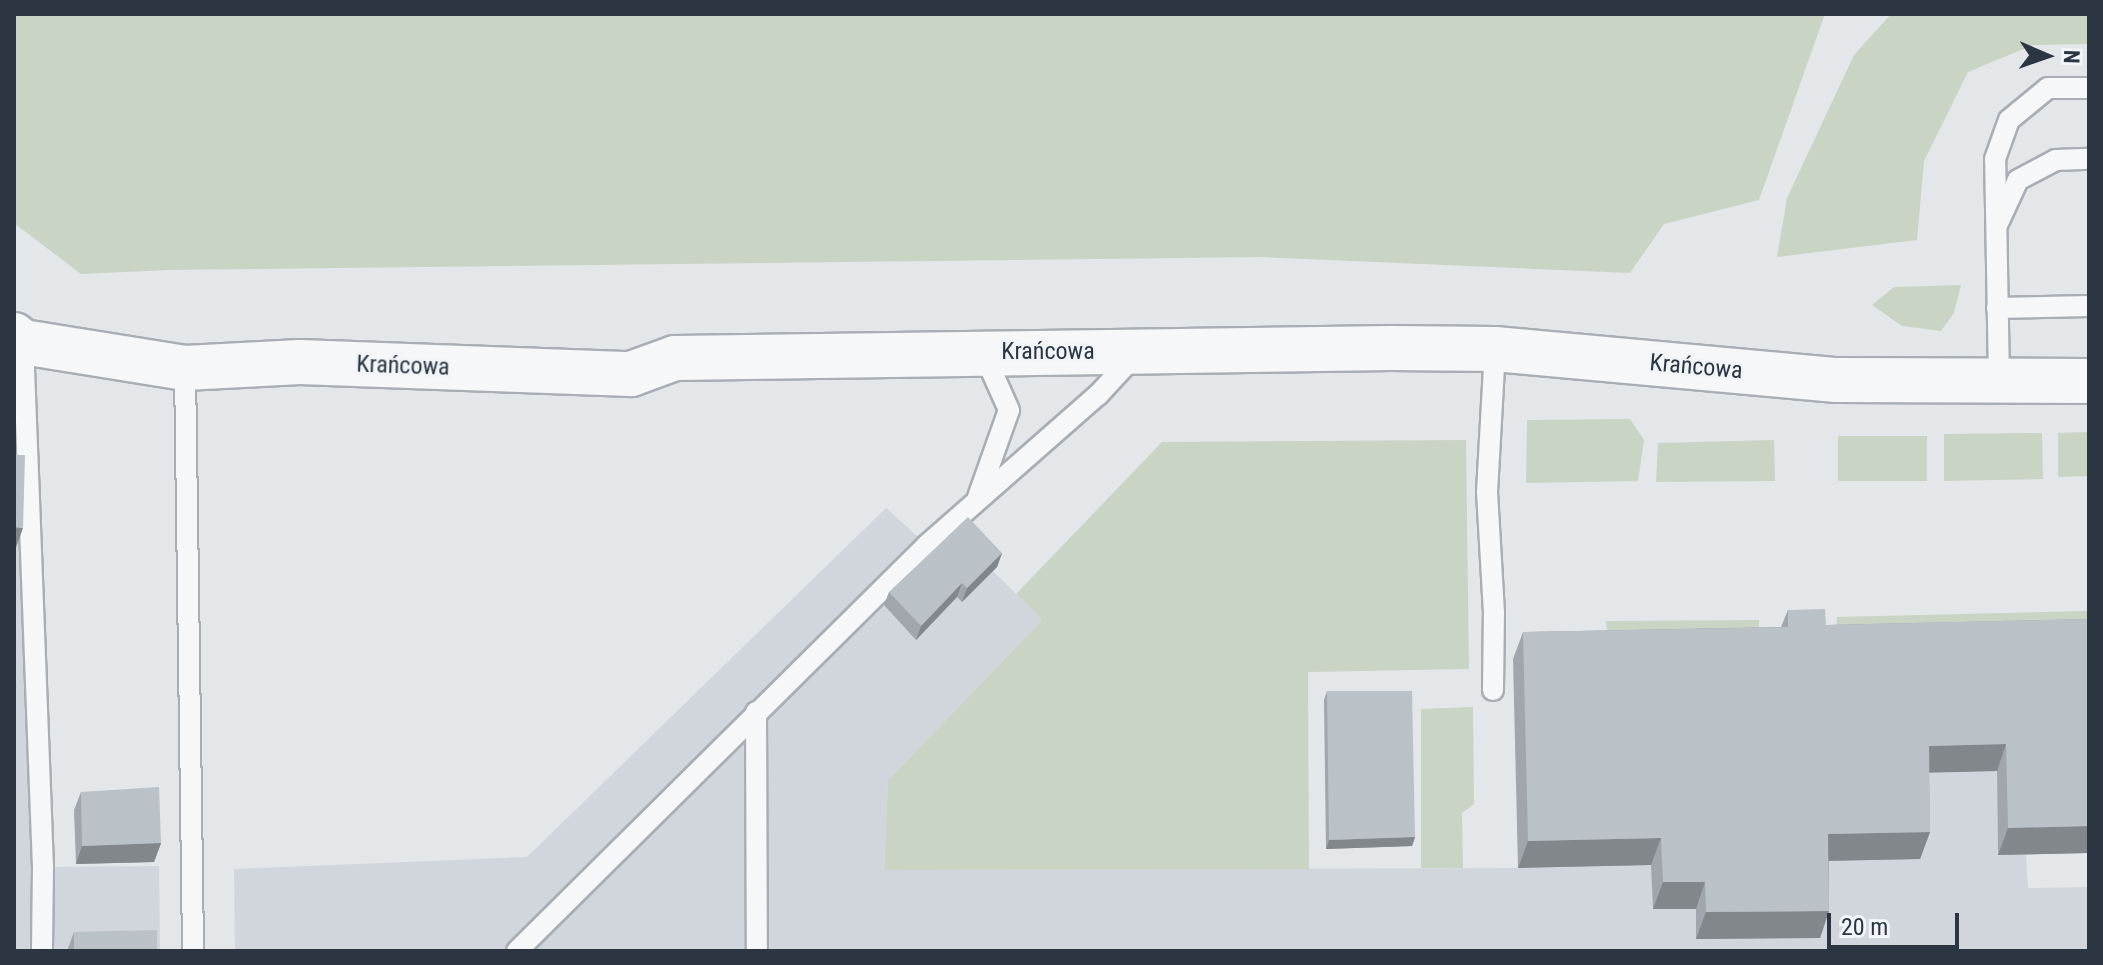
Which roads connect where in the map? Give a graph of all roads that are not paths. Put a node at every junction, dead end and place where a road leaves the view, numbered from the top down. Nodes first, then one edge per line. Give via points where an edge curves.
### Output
1 (2089, 88) edge
2 (2089, 159) edge
3 (1995, 230) junction
4 (2089, 306) edge
5 (1997, 308) junction
6 (19, 338) edge
7 (1495, 349) junction
8 (982, 352) junction
9 (1138, 352) junction
10 (185, 368) junction
11 (1999, 381) junction
12 (2089, 381) edge
13 (978, 497) junction
14 (1493, 690) dead end
15 (756, 712) junction
16 (42, 951) edge
17 (193, 951) edge
18 (517, 951) edge
19 (757, 951) edge

1 - 3 lane via 2048,88 2009,120 1995,159
2 - 3 lane via 2056,160 2018,180
3 - 5 lane
4 - 5 lane
5 - 11 lane
6 - 10 street, Krańcowa
6 - 16 lane via 43,867
7 - 9 street, Krańcowa
7 - 11 street, Krańcowa via 1837,380
7 - 14 lane via 1487,492
8 - 9 street, Krańcowa
8 - 10 street, Krańcowa via 675,358 631,374 300,362
8 - 13 lane via 1009,410
9 - 13 lane via 1098,395
10 - 17 lane
11 - 12 street, Krańcowa
13 - 15 lane
15 - 18 lane
15 - 19 lane

